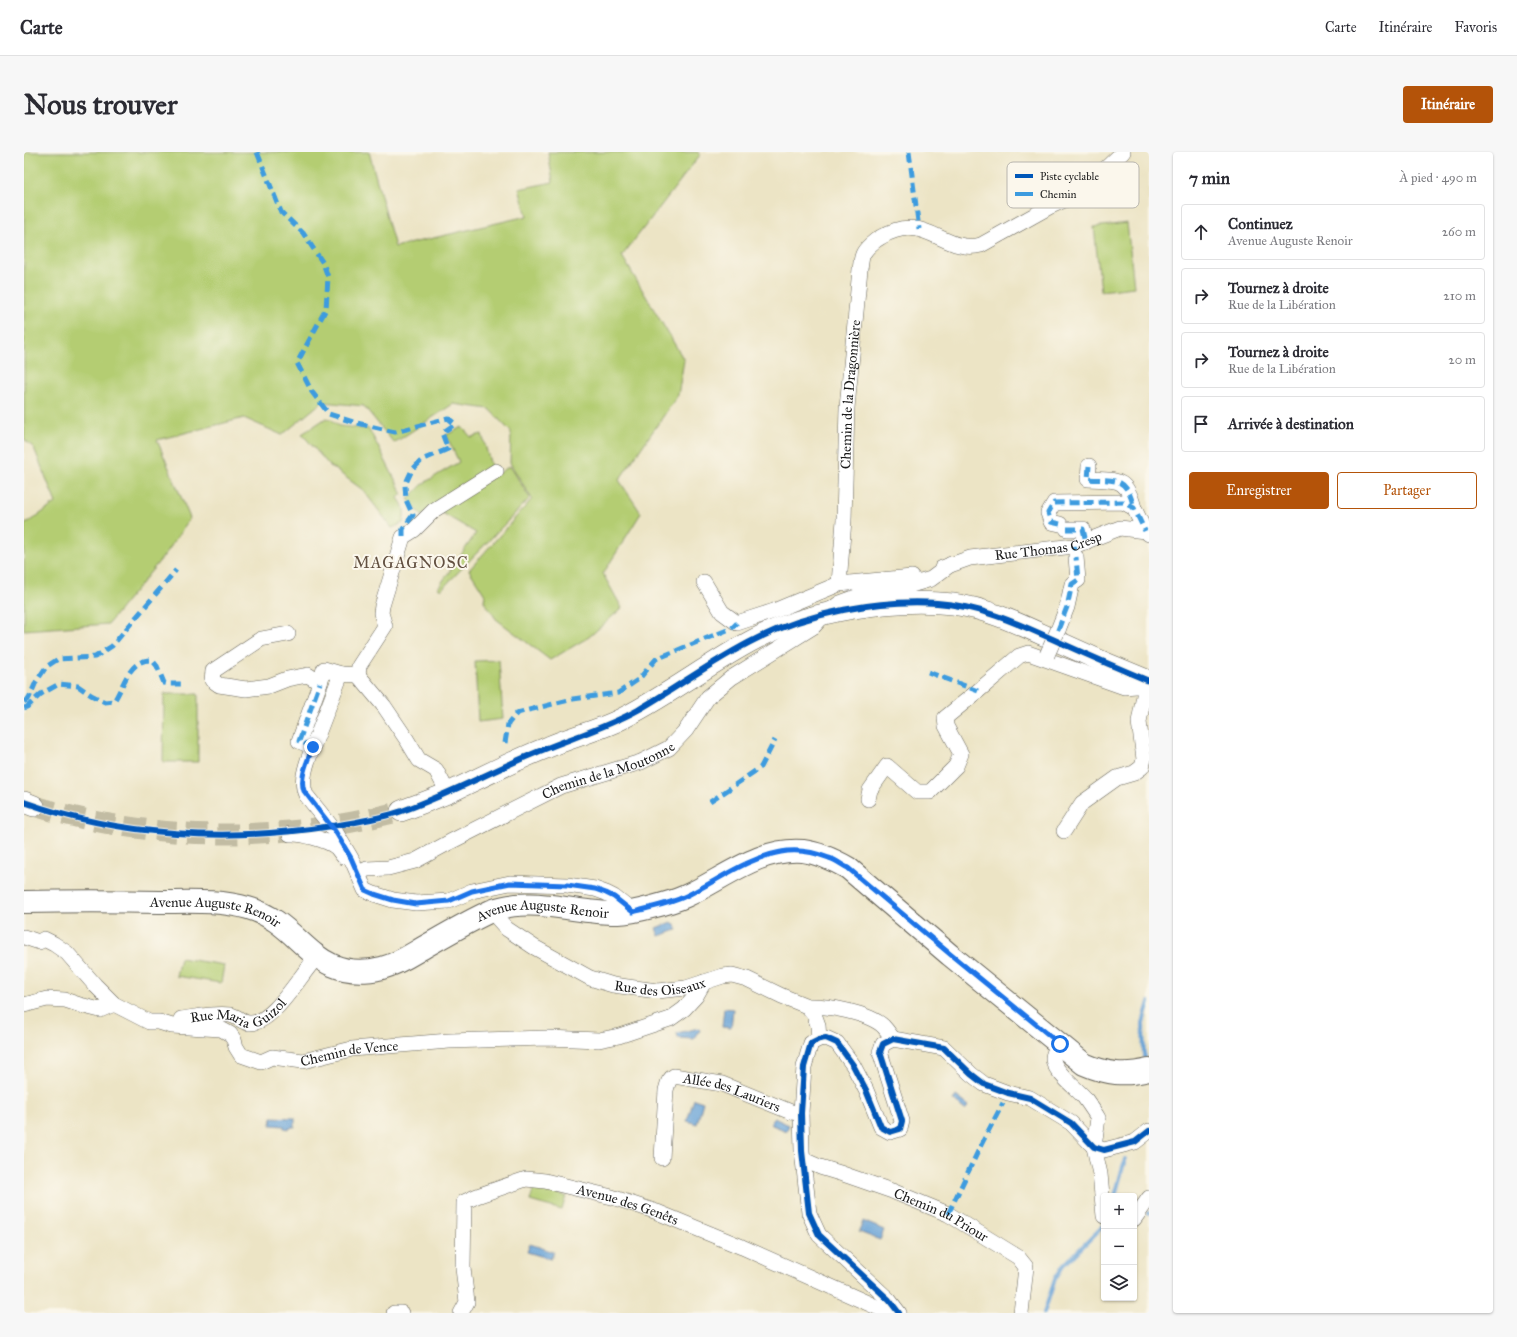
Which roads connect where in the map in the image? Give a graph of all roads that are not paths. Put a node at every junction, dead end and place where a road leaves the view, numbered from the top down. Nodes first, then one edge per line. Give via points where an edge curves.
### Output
1 (1123, 152) edge
2 (1113, 162) edge
3 (1047, 208) edge
4 (1089, 466) dead end
5 (496, 471) dead end
6 (1129, 505) junction
7 (1147, 532) edge
8 (1078, 549) junction
9 (951, 564) junction
10 (704, 582) dead end
11 (838, 584) junction
12 (824, 614) junction
13 (288, 634) dead end
14 (1047, 655) dead end
15 (341, 674) junction
16 (358, 675) junction
17 (1148, 681) edge
18 (320, 683) junction
19 (313, 747) junction
20 (448, 793) junction
21 (868, 799) dead end
22 (401, 812) tunnel mouth
23 (1064, 831) dead end
24 (290, 834) dead end
25 (351, 858) junction
26 (358, 874) junction
27 (24, 902) edge
28 (491, 911) junction
29 (633, 912) junction
30 (24, 930) edge
31 (24, 937) edge
32 (44, 939) junction
33 (317, 957) junction
34 (704, 982) junction
35 (24, 1004) edge
36 (114, 1004) junction
37 (807, 1006) junction
38 (159, 1022) junction
39 (893, 1038) junction
40 (819, 1039) junction
41 (1060, 1044) junction
42 (1149, 1070) edge
43 (801, 1113) junction
44 (1149, 1131) edge
45 (1094, 1147) junction
46 (662, 1158) dead end
47 (804, 1160) junction
48 (1102, 1193) edge
49 (1149, 1198) edge
50 (1137, 1215) edge
51 (394, 1313) edge
52 (402, 1313) edge
53 (461, 1313) edge
54 (890, 1313) edge
55 (899, 1313) edge
56 (1021, 1313) edge

1 - 2 street, Chemin de la Dragonnière
3 - 11 street, Chemin de la Dragonnière via 981,245 969,247 919,229 904,228 891,231 863,254 847,408 844,520
4 - 6 street via 1088,478 1119,482 1127,487
5 - 16 street via 434,510 403,537 382,606 381,613 385,626 358,666
6 - 7 street
6 - 8 street via 1054,503 1048,513 1051,522 1083,529
7 - 8 street, Rue Thomas Cresp via 1120,528
8 - 9 street, Rue Thomas Cresp via 970,558
8 - 14 street, bridge via 1078,580 1072,584 1067,607
9 - 11 street via 919,576
9 - 12 street via 931,579 840,602
10 - 11 street via 722,612 737,624
12 - 17 main road via 921,602 954,604 988,612 1023,625
12 - 20 main road via 789,624 755,639 613,723 548,747
12 - 26 street, Chemin de la Moutonne via 813,627 731,678 708,697 686,730 669,748 641,762 561,786 415,861 388,868 367,869
13 - 18 street via 261,639 213,671 212,680 219,685 246,690 308,675
15 - 16 street
15 - 18 street via 324,669
15 - 19 street
16 - 20 street via 384,706 419,760 436,770
17 - 21 street via 1124,687 1028,653 1019,656 945,718 946,726 961,754 956,766 930,792 917,792 886,766 870,790
17 - 23 street via 1139,722 1144,759 1142,767 1134,773 1117,778 1082,803
18 - 19 street via 299,740
19 - 25 street via 304,774 303,788 335,831
20 - 22 main road
24 - 25 street via 298,833 314,838 336,847 344,857
25 - 26 street
26 - 29 street via 365,890 393,900 416,904 449,901 472,891 510,883 560,884 595,889 614,897
27 - 33 main road, Avenue Auguste Renoir via 199,902 248,908 272,919
28 - 29 main road, Avenue Auguste Renoir via 510,906 537,906
28 - 33 main road, Avenue Auguste Renoir via 385,967 365,971 353,970 332,966
28 - 34 street, Rue des Oiseaux via 507,930 534,947 590,978 613,986 657,991 686,988
29 - 41 main road, Avenue Auguste Renoir via 685,897 740,867 781,852 804,851 830,858 848,868
30 - 32 street via 27,929
31 - 32 street, Chemin de Vence via 39,942
32 - 36 street, Chemin de Vence via 67,953
33 - 38 street, Rue Maria Guizol via 284,1000 270,1014 257,1022 245,1023 230,1015
34 - 37 street, Rue des Oiseaux via 732,975 747,979
34 - 38 street, Chemin de Vence via 696,996 670,1019 599,1040 547,1038 449,1041 352,1049 303,1061 272,1057 261,1062 241,1054 230,1034 221,1029 172,1026
35 - 36 street via 47,999 65,1000 100,1010
36 - 38 street, Chemin de Vence via 149,1022
37 - 39 street, Rue des Oiseaux via 819,1005 863,1015 883,1026
37 - 40 street via 814,1014 818,1025
39 - 40 street via 883,1044 880,1052 902,1121 900,1129 890,1132 881,1127 853,1065 837,1043 826,1038
39 - 45 street via 944,1048 984,1084 1030,1098 1071,1123
40 - 43 street via 811,1043 804,1067
41 - 42 main road, Avenue Auguste Renoir via 1084,1064 1098,1070 1125,1074
41 - 45 street via 1054,1053 1054,1063 1098,1118
43 - 46 street, Allée des Lauriers via 791,1112 722,1084 674,1076 670,1078 666,1090
43 - 47 street
44 - 45 street via 1135,1142 1104,1150
45 - 48 street
47 - 55 street via 809,1213 819,1235 889,1300
47 - 56 street, Chemin du Priour via 948,1214 1018,1256 1026,1267
49 - 50 street
51 - 52 street
53 - 54 street, Avenue des Genêts via 467,1302 463,1268 464,1202 526,1180 545,1181 612,1197 657,1212

